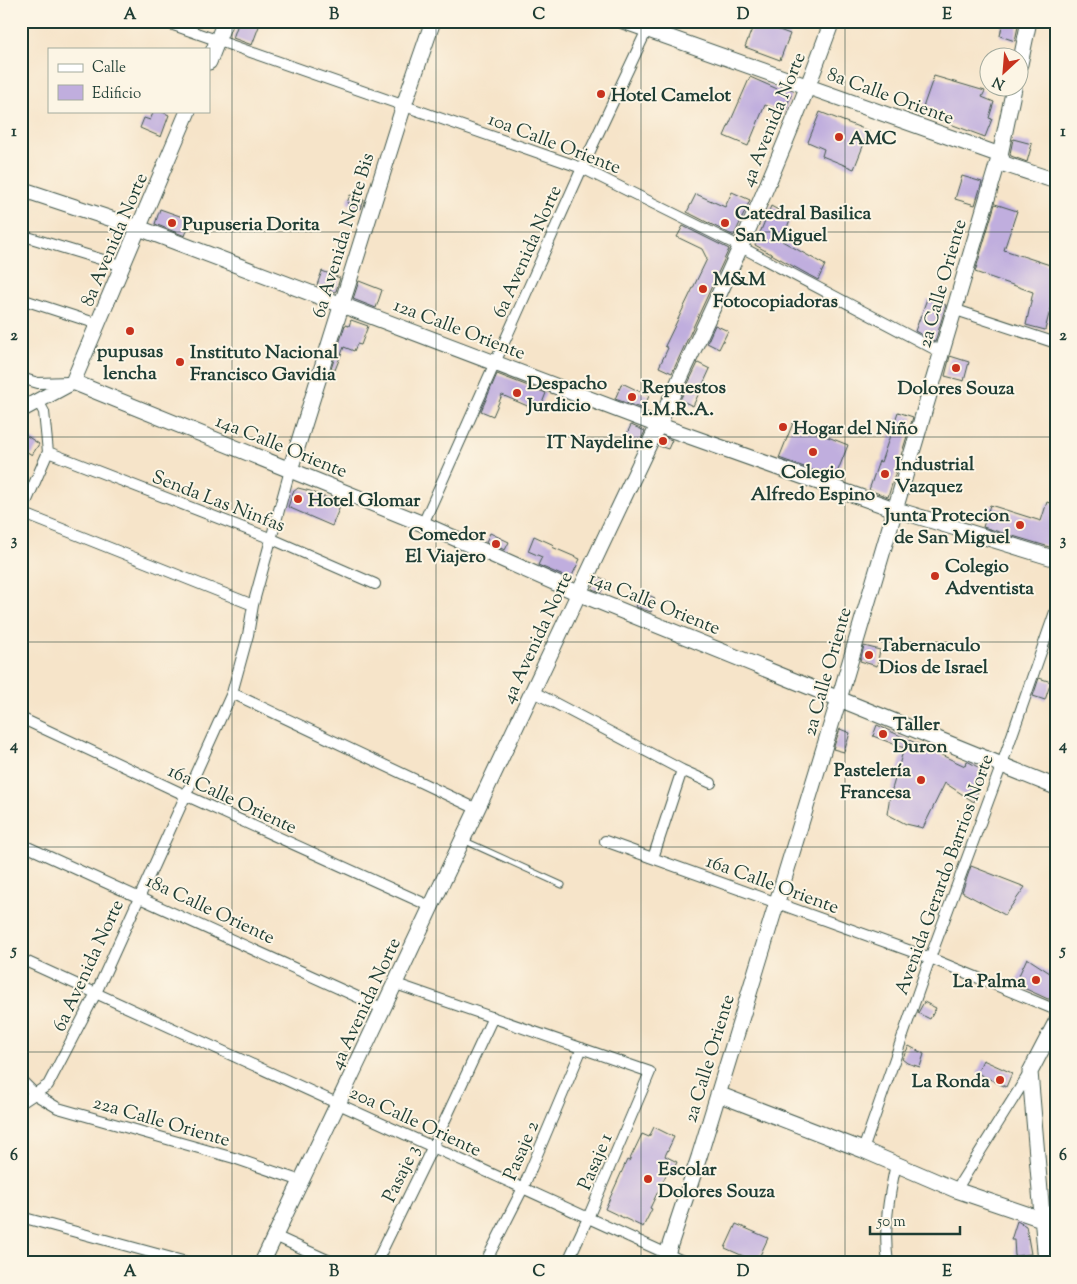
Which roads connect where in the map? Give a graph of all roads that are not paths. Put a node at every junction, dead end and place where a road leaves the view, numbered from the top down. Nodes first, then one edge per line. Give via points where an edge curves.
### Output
1 (162, 21) edge
2 (225, 21) edge
3 (433, 21) edge
4 (623, 21) edge
5 (832, 21) edge
6 (1029, 21) edge
7 (649, 26) edge
8 (218, 41) junction
9 (1023, 48) edge
10 (210, 60) edge
11 (808, 86) junction
12 (1012, 98) edge
13 (404, 105) junction
14 (188, 112) edge
15 (1000, 155) junction
16 (582, 168) junction
17 (1056, 181) edge
18 (21, 189) edge
19 (140, 228) junction
20 (21, 235) edge
21 (741, 247) junction
22 (123, 266) junction
23 (21, 299) edge
24 (341, 304) junction
25 (953, 309) junction
26 (98, 324) junction
27 (1056, 343) edge
28 (942, 353) junction
29 (495, 363) junction
30 (21, 378) edge
31 (72, 382) junction
32 (38, 401) junction
33 (21, 410) edge
34 (658, 425) junction
35 (48, 452) junction
36 (290, 470) junction
37 (894, 509) junction
38 (22, 513) edge
39 (423, 524) junction
40 (272, 539) junction
41 (1056, 560) edge
42 (375, 584) dead end
43 (578, 592) junction
44 (253, 605) junction
45 (1056, 609) edge
46 (232, 693) junction
47 (531, 693) junction
48 (839, 699) junction
49 (21, 718) edge
50 (1002, 764) junction
51 (682, 770) junction
52 (711, 783) dead end
53 (1056, 787) edge
54 (185, 795) junction
55 (477, 809) junction
56 (463, 840) junction
57 (605, 841) dead end
58 (21, 844) edge
59 (653, 858) junction
60 (562, 885) dead end
61 (139, 897) junction
62 (777, 903) junction
63 (432, 907) junction
64 (930, 958) junction
65 (21, 959) edge
66 (396, 984) junction
67 (96, 993) junction
68 (384, 1009) junction
69 (1056, 1010) edge
70 (493, 1017) junction
71 (1056, 1022) edge
72 (582, 1048) junction
73 (1030, 1072) junction
74 (21, 1080) edge
75 (718, 1094) junction
76 (36, 1095) junction
77 (21, 1103) edge
78 (339, 1104) junction
79 (432, 1148) junction
80 (864, 1150) junction
81 (896, 1164) junction
82 (301, 1181) junction
83 (523, 1188) junction
84 (956, 1190) junction
85 (21, 1217) edge
86 (588, 1218) junction
87 (1049, 1222) edge
88 (275, 1236) junction
89 (666, 1258) edge
90 (190, 1263) edge
91 (262, 1263) edge
92 (334, 1263) edge
93 (376, 1263) edge
94 (485, 1263) edge
95 (567, 1263) edge
96 (687, 1263) edge
97 (888, 1263) edge
98 (1046, 1263) edge

1 - 8 street, 10a Calle Oriente
2 - 8 street
3 - 13 street, 6a Avenida Norte Bis
4 - 7 street, 8a Calle Oriente
5 - 11 street, 4a Avenida Norte
6 - 9 street
7 - 11 street, 8a Calle Oriente
7 - 16 street, 6a Avenida Norte
8 - 10 street
8 - 13 street, 10a Calle Oriente
11 - 15 street, 8a Calle Oriente
11 - 21 street, 4a Avenida Norte
12 - 15 street, 2a Calle Oriente
13 - 16 street, 10a Calle Oriente
13 - 24 street, 6a Avenida Norte Bis
14 - 19 street, 8a Avenida Norte
15 - 17 street, 8a Calle Oriente via 1004,164
15 - 25 street, 2a Calle Oriente
16 - 21 street, 10a Calle Oriente
16 - 29 street, 6a Avenida Norte
18 - 19 street, 12a Calle Oriente
19 - 22 street, 8a Avenida Norte
19 - 24 street, 12a Calle Oriente
20 - 22 street
21 - 28 street, 10a Calle Oriente
21 - 34 street, 4a Avenida Norte
22 - 26 street, 8a Avenida Norte
23 - 26 street
24 - 29 street, 12a Calle Oriente
24 - 36 street, 6a Avenida Norte Bis
25 - 27 street
25 - 28 street, 2a Calle Oriente
26 - 31 street, 8a Avenida Norte
28 - 37 street, 2a Calle Oriente
29 - 34 street, 12a Calle Oriente
29 - 39 street, 6a Avenida Norte
30 - 31 street, 14a Calle Oriente via 38,383
31 - 32 street
31 - 36 street, 14a Calle Oriente
32 - 33 street
32 - 35 street via 44,412
34 - 37 street, 12a Calle Oriente
34 - 43 street, 4a Avenida Norte
35 - 38 street
35 - 40 street, Senda Las Ninfas
36 - 39 street, 14a Calle Oriente
36 - 40 street, 6a Avenida Norte Bis
37 - 41 street, 12a Calle Oriente
37 - 48 street, 2a Calle Oriente
38 - 44 street
39 - 43 street, 14a Calle Oriente
40 - 42 street, Senda Las Ninfas
40 - 44 street, 6a Avenida Norte Bis
43 - 47 street, 4a Avenida Norte
43 - 48 street, 14a Calle Oriente
44 - 46 street, 6a Avenida Norte Bis
45 - 50 street, Avenida Gerardo Barrios Norte
46 - 54 street, 6a Avenida Norte
46 - 55 street
47 - 51 street
47 - 55 street, 4a Avenida Norte
48 - 50 street, 14a Calle Oriente
48 - 62 street, 2a Calle Oriente
49 - 54 street, 16a Calle Oriente
50 - 53 street, 14a Calle Oriente
50 - 64 street, Avenida Gerardo Barrios Norte
51 - 52 street
51 - 59 street
54 - 61 street, 6a Avenida Norte
54 - 63 street, 16a Calle Oriente
55 - 56 street, 4a Avenida Norte
56 - 60 lane
56 - 63 street, 4a Avenida Norte
57 - 59 street, 16a Calle Oriente
58 - 61 street, 18a Calle Oriente
59 - 62 street, 16a Calle Oriente
61 - 67 street, 6a Avenida Norte
61 - 68 street, 18a Calle Oriente
62 - 64 street, 16a Calle Oriente
62 - 75 street, 2a Calle Oriente
63 - 66 street, 4a Avenida Norte
64 - 69 street, 16a Calle Oriente
64 - 80 street, Avenida Gerardo Barrios Norte
65 - 67 street, 20a Calle Oriente
66 - 68 street, 4a Avenida Norte
66 - 70 street
67 - 76 street, 6a Avenida Norte via 48,1086
67 - 78 street, 20a Calle Oriente
68 - 78 street, 4a Avenida Norte
70 - 72 street
70 - 79 street, Pasaje 3
71 - 73 street
72 - 83 street, Pasaje 2
72 - 86 street, Pasaje 1 via 650,1072
73 - 84 street
73 - 87 street
74 - 76 street, 22a Calle Oriente
75 - 80 street
75 - 89 street, 2a Calle Oriente
76 - 77 street, 6a Avenida Norte
76 - 82 street, 22a Calle Oriente via 58,1108 234,1158
78 - 79 street, 20a Calle Oriente
78 - 82 street, 4a Avenida Norte
79 - 83 street, 20a Calle Oriente
79 - 93 street, Pasaje 3
80 - 81 street
81 - 84 street
81 - 97 street via 886,1226
82 - 88 street, 4a Avenida Norte
83 - 86 street, 20a Calle Oriente
83 - 94 street, Pasaje 2
84 - 87 street
85 - 90 street
86 - 89 street, 20a Calle Oriente
86 - 95 street, Pasaje 1
87 - 98 street
88 - 91 street, 4a Avenida Norte
88 - 92 street
89 - 96 street, 20a Calle Oriente

